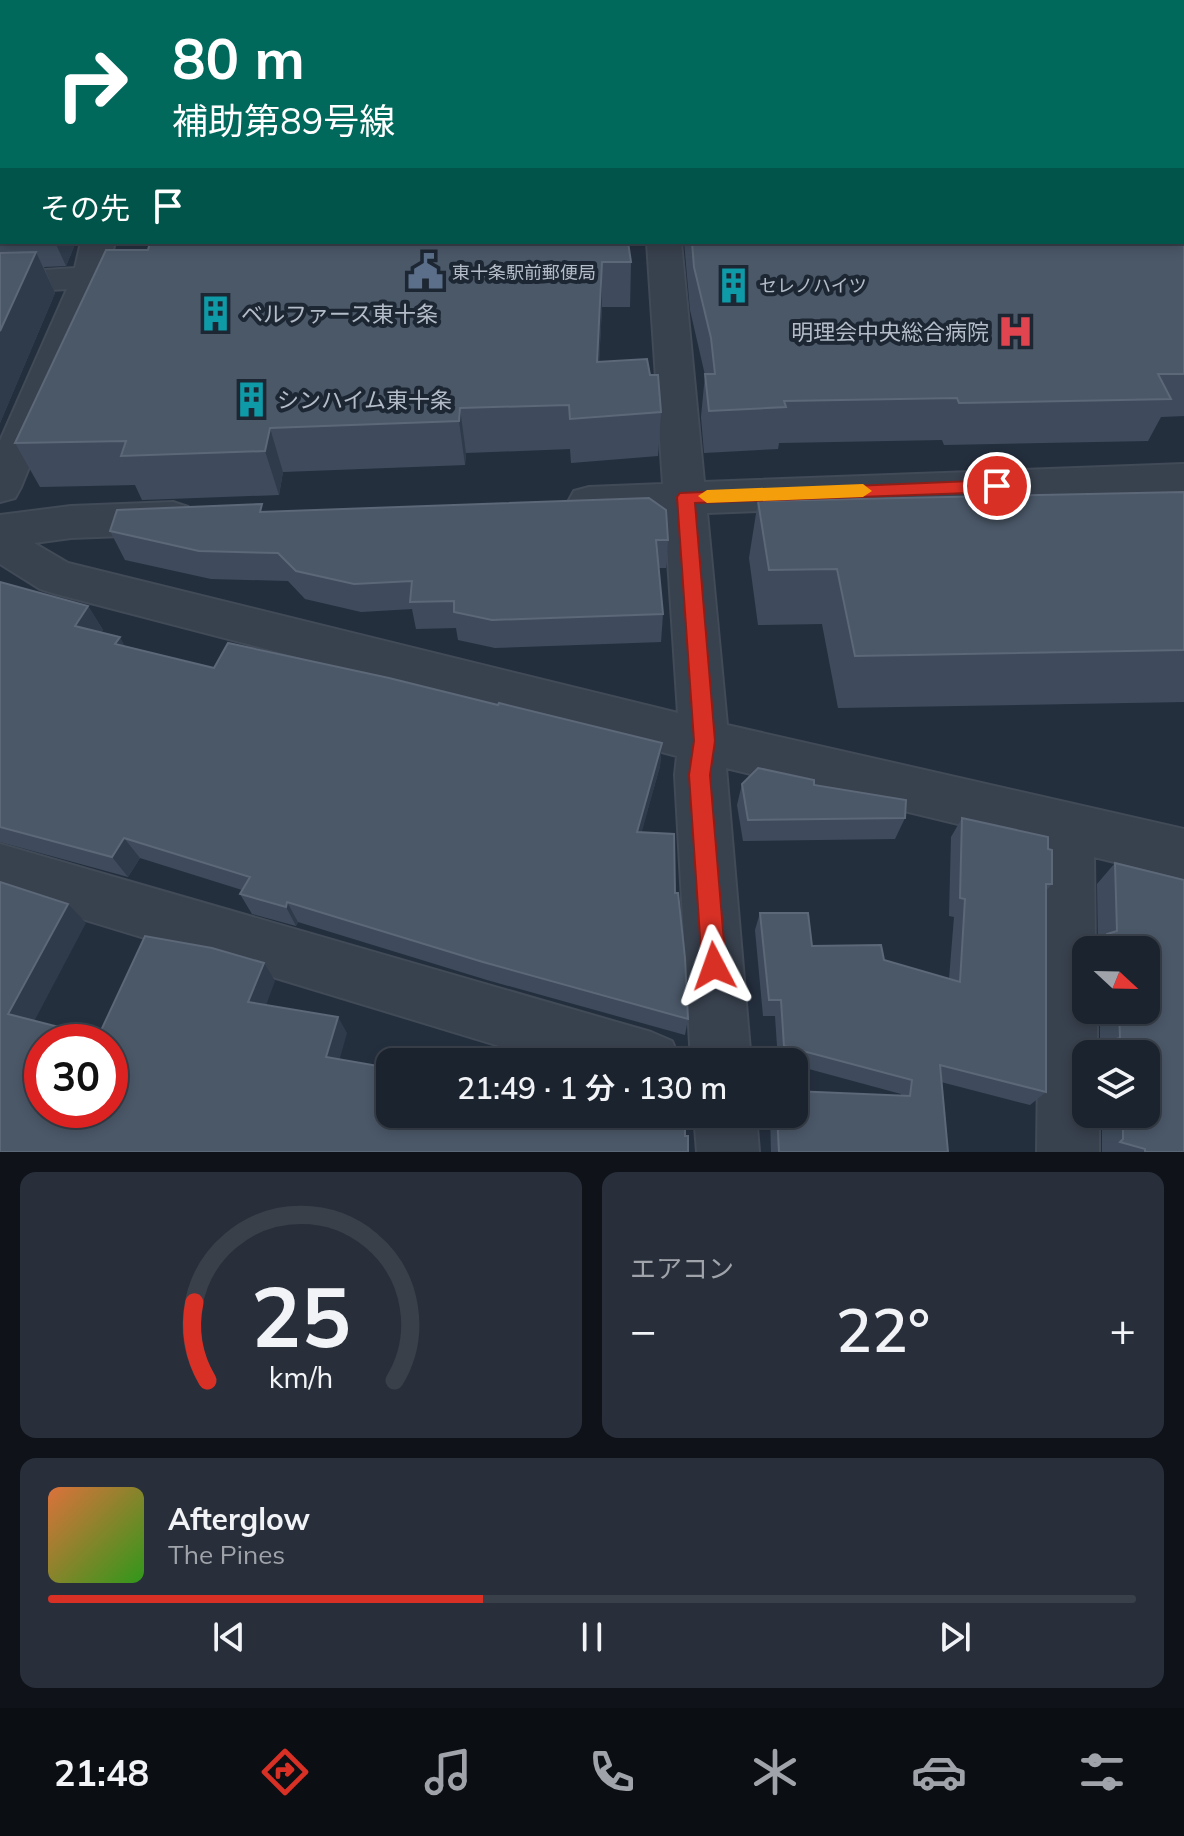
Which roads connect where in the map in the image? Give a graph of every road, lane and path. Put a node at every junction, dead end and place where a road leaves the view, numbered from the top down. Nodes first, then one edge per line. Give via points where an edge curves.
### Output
1 (98, 244) edge
2 (143, 244) edge
3 (664, 244) edge
4 (181, 272) edge
5 (89, 278) junction
6 (0, 283) edge
7 (1184, 479) edge
8 (0, 487) edge
9 (686, 497) junction
10 (553, 503) edge
11 (211, 517) edge
12 (0, 531) edge
13 (0, 543) edge
14 (704, 741) junction
15 (1067, 826) junction
16 (1184, 854) edge
17 (0, 869) edge
18 (604, 1048) edge
19 (720, 1048) edge
20 (726, 1128) edge
21 (728, 1152) edge
22 (1068, 1152) edge

1 - 5 street
2 - 5 street
3 - 9 street
4 - 5 street
5 - 6 street
5 - 8 street
7 - 9 street
9 - 10 street
9 - 14 street
11 - 12 street via 71,522
13 - 14 street via 56,577
14 - 15 street
14 - 19 street via 700,775
15 - 16 street
15 - 22 street
17 - 18 street
20 - 21 street

